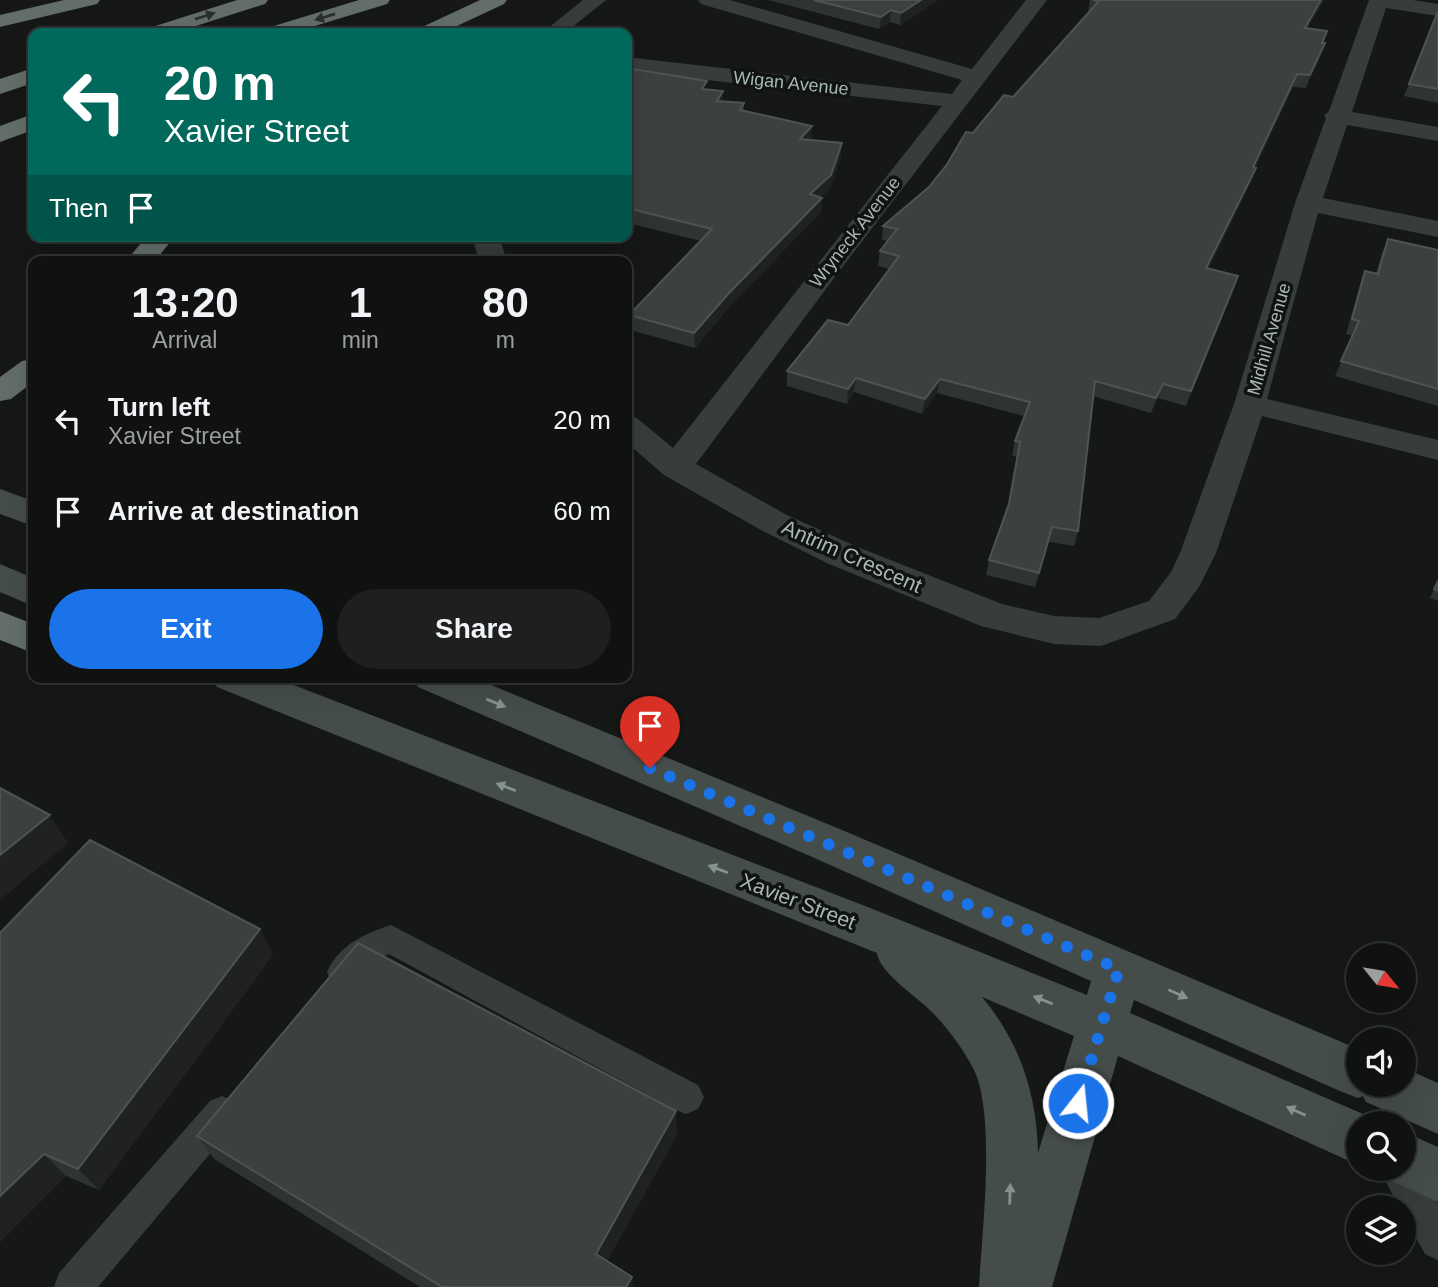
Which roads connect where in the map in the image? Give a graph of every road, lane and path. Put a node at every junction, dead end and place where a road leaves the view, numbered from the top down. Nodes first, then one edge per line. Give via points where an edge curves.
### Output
1 (90, 0) edge
2 (258, 0) edge
3 (380, 0) edge
4 (497, 0) edge
5 (596, 0) edge
6 (708, 0) edge
7 (1037, 0) edge
8 (1379, 0) edge
9 (1438, 10) edge
10 (0, 21) edge
11 (169, 28) edge
12 (288, 28) edge
13 (436, 28) edge
14 (559, 28) edge
15 (632, 65) edge
16 (28, 77) edge
17 (976, 77) junction
18 (0, 87) edge
19 (956, 101) junction
20 (1336, 116) junction
21 (28, 123) edge
22 (1438, 134) edge
23 (0, 135) edge
24 (1308, 203) junction
25 (1438, 229) edge
26 (156, 242) edge
27 (144, 256) edge
28 (28, 372) edge
29 (0, 392) edge
30 (1250, 404) junction
31 (632, 430) edge
32 (1438, 450) edge
33 (676, 467) junction
34 (0, 500) edge
35 (28, 513) edge
36 (0, 577) edge
37 (28, 591) edge
38 (0, 625) edge
39 (1101, 632) joint
40 (28, 637) edge
41 (246, 683) edge
42 (446, 683) edge
43 (849, 920) junction
44 (1119, 969) junction
45 (326, 991) edge
46 (1101, 1024) junction
47 (1346, 1069) edge
48 (245, 1086) edge
49 (686, 1097) dead end
50 (1411, 1097) edge
51 (1438, 1109) edge
52 (1346, 1134) edge
53 (1416, 1165) edge
54 (1438, 1175) edge
55 (1405, 1181) edge
56 (1438, 1241) edge
57 (73, 1287) edge
58 (1007, 1287) edge
59 (1024, 1287) edge

1 - 10 highway
11 -> 2 highway
3 -> 12 highway
4 - 13 highway
5 - 14 street
6 - 17 street
7 - 17 street, Wryneck Avenue
8 - 9 street
8 - 20 street, Midhill Avenue
15 - 19 street, Wigan Avenue
16 - 18 highway
17 - 19 street, Wryneck Avenue
19 - 33 street, Wryneck Avenue
20 - 22 street
20 - 24 street, Midhill Avenue
21 - 23 highway
24 - 25 street
24 - 30 street, Midhill Avenue
26 - 27 highway
28 - 29 highway
30 - 32 street
30 - 39 street, Midhill Avenue via 1186,578 1162,610
31 - 33 street, Antrim Crescent
33 - 39 street, Antrim Crescent via 842,555 994,616 1054,630
34 - 35 main road
36 - 37 main road
38 - 40 highway
43 -> 41 main road, Xavier Street
42 -> 44 main road
46 -> 43 main road, Xavier Street
58 -> 43 main road via 1011,1141 1008,1099 995,1062 956,1001 925,973
44 - 46 main road
44 -> 47 main road
45 - 49 lane via 353,959 391,939
52 -> 46 main road, Xavier Street
46 - 59 main road
48 - 57 lane
50 - 51 main road
53 - 54 main road
55 - 56 lane

